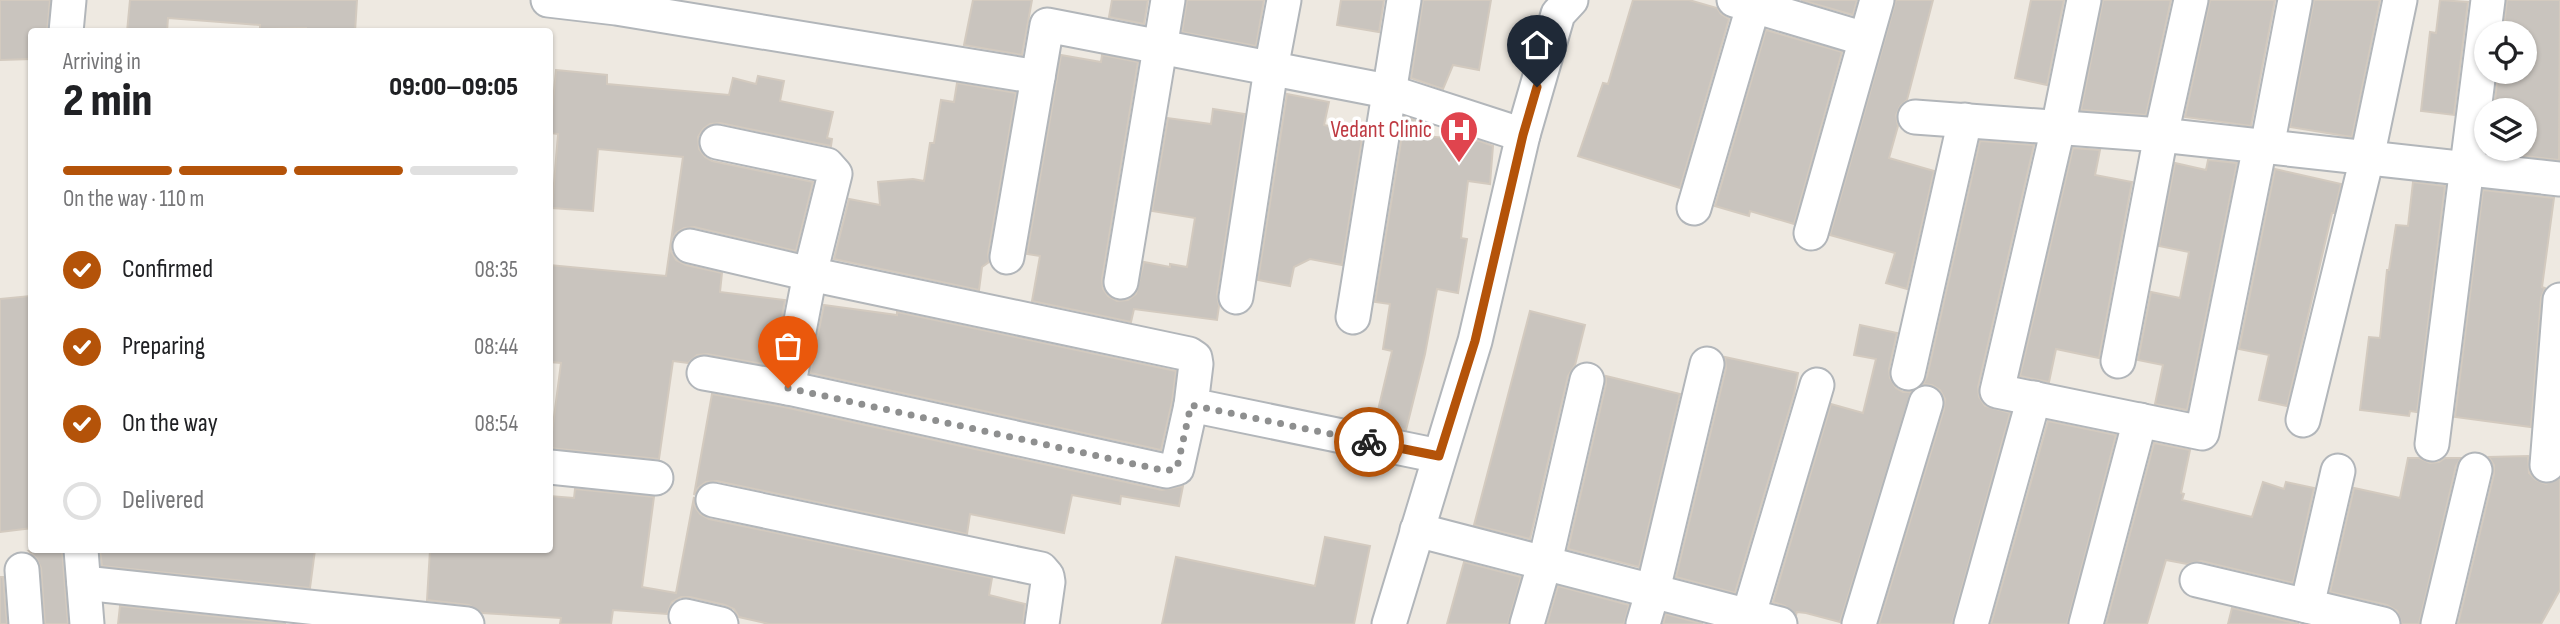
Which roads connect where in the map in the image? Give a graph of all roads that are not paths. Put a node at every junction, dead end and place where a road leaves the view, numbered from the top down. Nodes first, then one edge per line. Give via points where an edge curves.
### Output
1 (69, 0) edge
2 (548, 0) edge
3 (1168, 0) edge
4 (1284, 0) edge
5 (1404, 0) edge
6 (1877, 0) edge
7 (2084, 0) edge
8 (2191, 0) edge
9 (2295, 0) edge
10 (2400, 0) edge
11 (2488, 0) edge
12 (1748, 2) edge
13 (1561, 5) edge
14 (1049, 13) edge
15 (66, 28) edge
16 (1865, 39) junction
17 (1159, 48) junction
18 (1271, 69) junction
19 (1038, 77) junction
20 (1387, 91) junction
21 (1915, 117) dead end
22 (1965, 120) junction
23 (2058, 128) junction
24 (1523, 135) junction
25 (2161, 135) junction
26 (717, 142) dead end
27 (2263, 147) junction
28 (2367, 158) junction
29 (2468, 169) junction
30 (2560, 179) edge
31 (1694, 208) dead end
32 (1811, 233) dead end
33 (690, 246) dead end
34 (1007, 257) dead end
35 (810, 274) junction
36 (1121, 282) dead end
37 (1236, 297) dead end
38 (2560, 300) edge
39 (1353, 317) dead end
40 (2119, 361) dead end
41 (1707, 364) dead end
42 (704, 373) dead end
43 (1908, 373) dead end
44 (1587, 380) dead end
45 (1817, 385) dead end
46 (788, 388) junction
47 (2034, 398) junction
48 (1926, 402) dead end
49 (1191, 405) junction
50 (2140, 420) junction
51 (2303, 420) dead end
52 (2432, 444) dead end
53 (1439, 456) junction
54 (2547, 465) dead end
55 (553, 467) edge
56 (2475, 470) dead end
57 (2338, 471) dead end
58 (656, 478) dead end
59 (713, 500) dead end
60 (1417, 530) junction
61 (81, 553) edge
62 (1545, 562) junction
63 (22, 570) dead end
64 (2197, 580) dead end
65 (84, 583) junction
66 (1653, 590) junction
67 (2307, 606) junction
68 (685, 616) dead end
69 (1758, 621) edge
70 (26, 624) edge
71 (88, 624) edge
72 (467, 624) edge
73 (721, 624) edge
74 (1042, 624) edge
75 (1389, 624) edge
76 (1527, 624) edge
77 (1643, 624) edge
78 (1859, 624) edge
79 (1971, 624) edge
80 (2086, 624) edge
81 (2383, 624) edge
82 (2438, 624) edge

1 - 15 street
2 - 19 street
3 - 17 street
4 - 18 street
5 - 20 street
6 - 16 street
7 - 23 street
8 - 25 street
9 - 27 street
10 - 28 street
11 - 29 street
12 - 16 street
12 - 31 street
13 - 24 street
14 - 17 street
14 - 19 street
16 - 32 street
17 - 18 street
17 - 36 street
18 - 20 street
18 - 37 street
19 - 34 street
20 - 24 street
20 - 39 street
21 - 22 street
22 - 23 street
22 - 43 street
23 - 25 street
23 - 47 street via 1997,391
24 - 53 street via 1475,341
25 - 27 street
25 - 40 street
26 - 35 street via 831,167 835,177
27 - 28 street
27 - 50 street via 2202,433
28 - 29 street
28 - 51 street
29 - 30 street
29 - 52 street
33 - 35 street
35 - 46 street
35 - 49 street via 1189,354 1196,364
38 - 54 street
41 - 66 street
42 - 46 street
44 - 62 street
45 - 69 street
46 - 49 street via 1166,471 1177,468
47 - 50 street
47 - 79 street
48 - 78 street
49 - 53 street
50 - 80 street
53 - 60 street
55 - 58 street
56 - 82 street
57 - 67 street
59 - 74 street via 1041,569 1048,582
60 - 62 street
60 - 75 street
61 - 65 street
62 - 66 street
62 - 76 street
63 - 70 street
64 - 67 street
65 - 71 street
65 - 72 street
66 - 69 street
66 - 77 street
67 - 81 street
68 - 73 street

